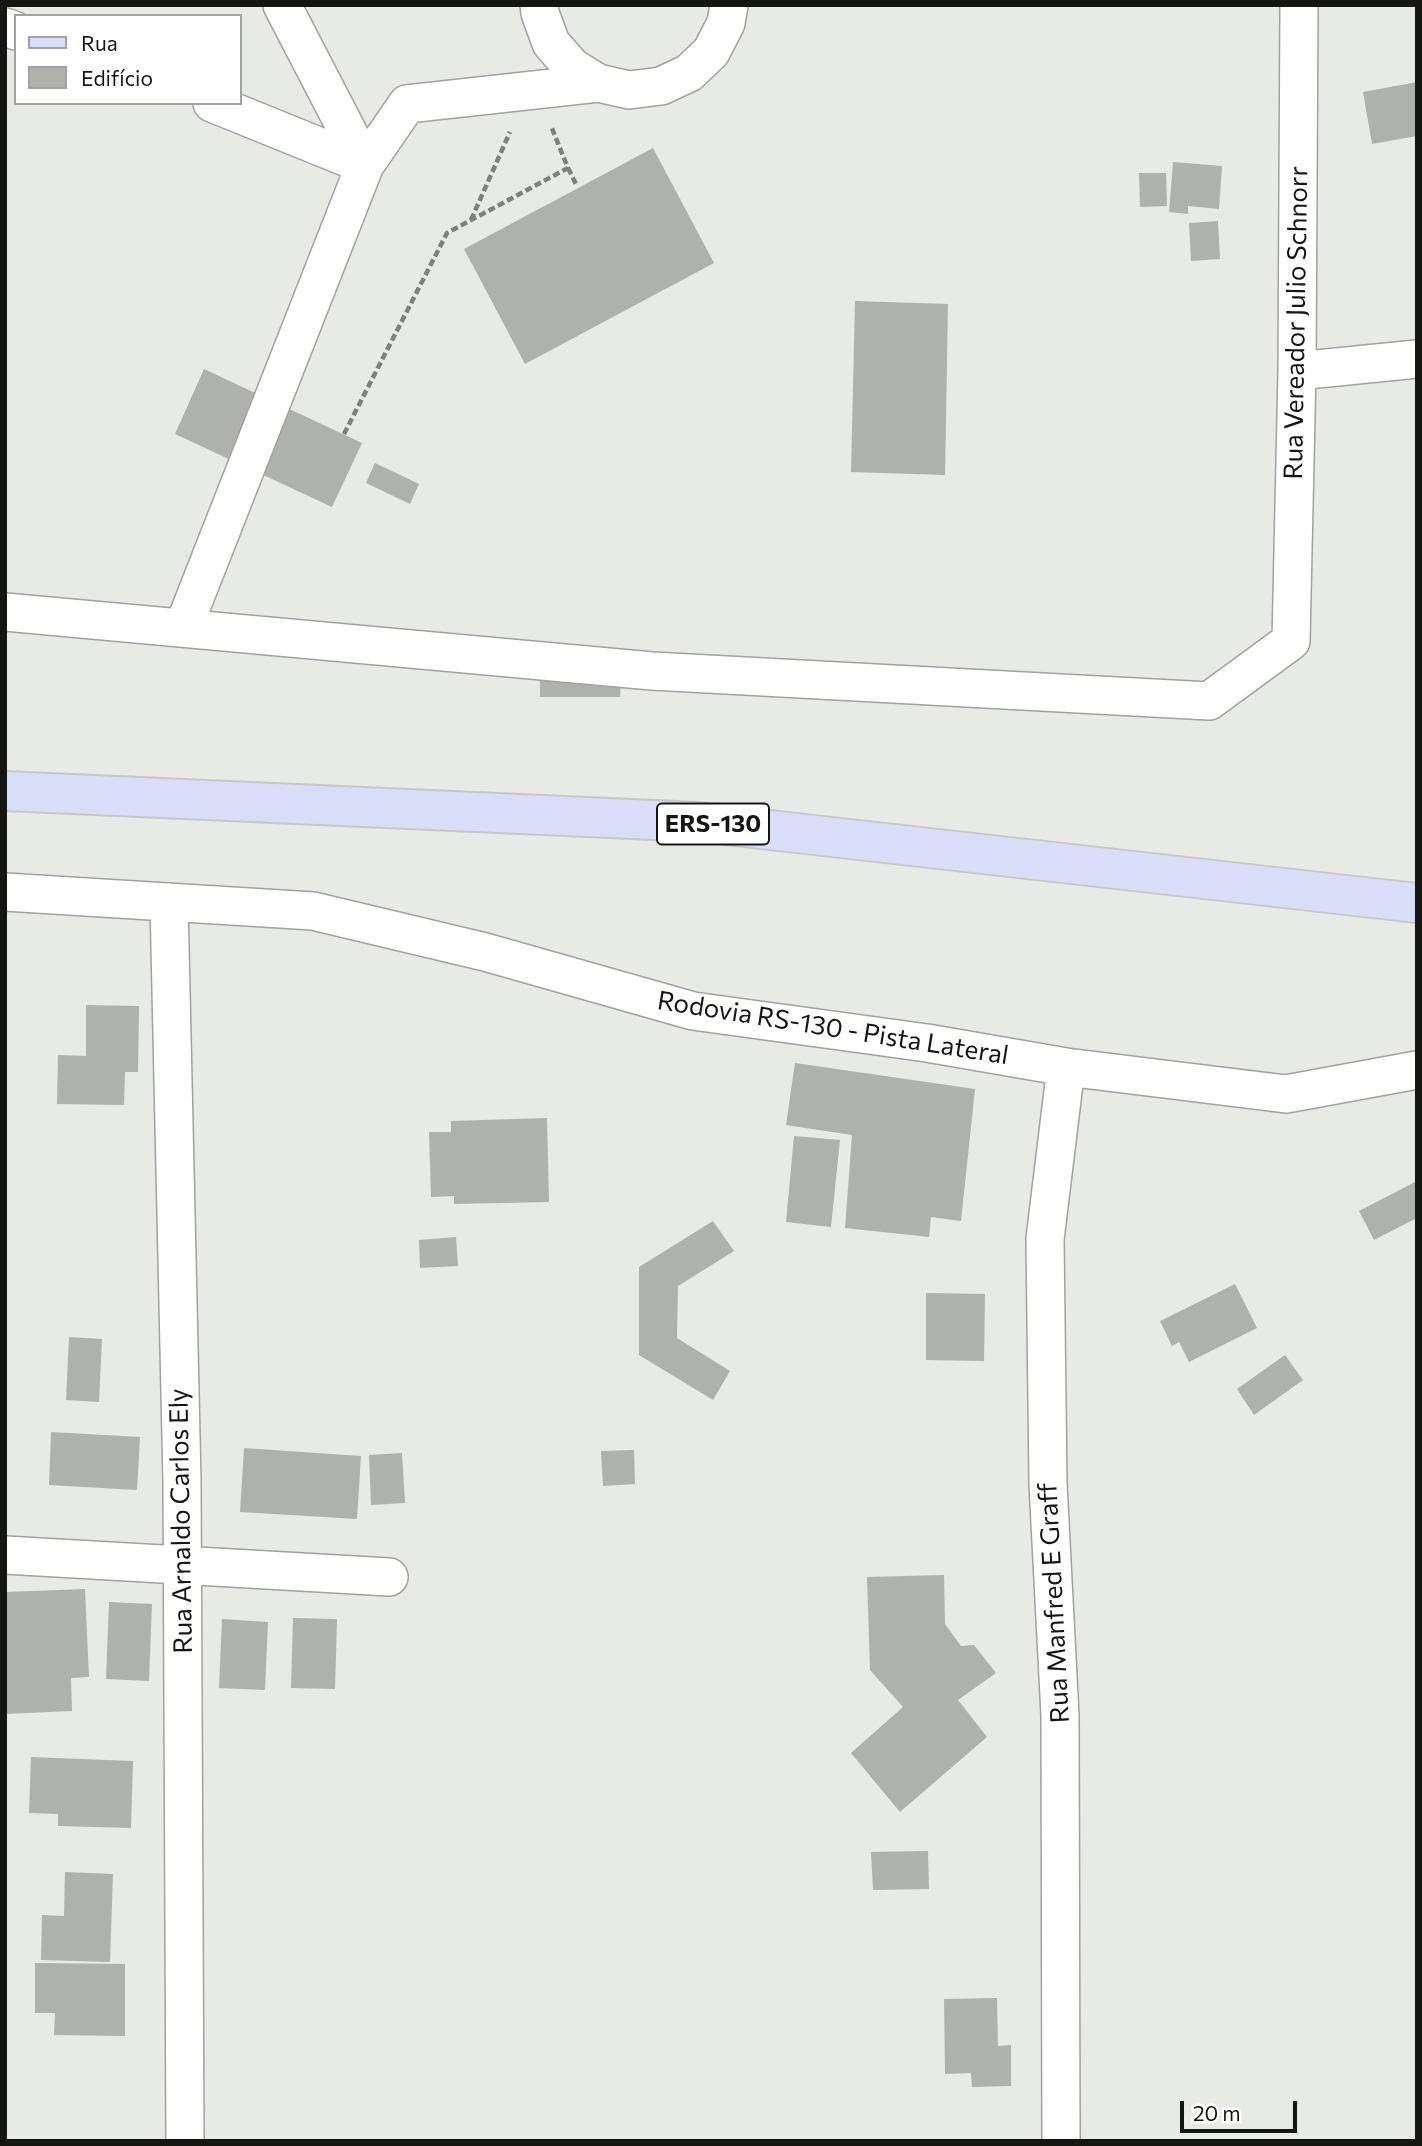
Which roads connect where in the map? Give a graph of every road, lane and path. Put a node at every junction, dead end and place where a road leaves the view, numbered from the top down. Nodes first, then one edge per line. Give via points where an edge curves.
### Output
1 (282, 5) edge
2 (539, 5) edge
3 (729, 5) edge
4 (1299, 5) edge
5 (598, 83) junction
6 (532, 90) junction
7 (217, 105) edge
8 (365, 165) junction
9 (568, 168) junction
10 (577, 186) dead end
11 (470, 220) junction
12 (1417, 359) edge
13 (1297, 371) junction
14 (344, 434) dead end
15 (5, 612) edge
16 (183, 628) junction
17 (5, 791) edge
18 (5, 892) edge
19 (169, 902) junction
20 (1417, 903) edge
21 (1066, 1067) junction
22 (1417, 1070) edge
23 (5, 1555) edge
24 (182, 1564) junction
25 (389, 1577) dead end
26 (185, 2141) edge
27 (1061, 2141) edge

1 - 8 street
2 - 5 street via 551,43 572,67
3 - 5 street via 726,23 711,51 689,74 661,86 629,90
4 - 13 street, Rua Vereador Julio Schnorr
5 - 6 street
6 - 8 street via 407,104
6 - 9 path
6 - 11 path
7 - 8 street
8 - 16 street
9 - 10 path
9 - 11 path
11 - 14 path via 447,233
12 - 13 street
13 - 16 street, Rua Vereador Julio Schnorr via 1291,641 1209,701 652,671
15 - 16 street
17 - 20 main road, ERS-130 via 699,822
18 - 19 street, Rodovia RS-130 - Pista Lateral
19 - 21 street, Rodovia RS-130 - Pista Lateral via 313,911 485,952 693,1011
19 - 24 street, Rua Arnaldo Carlos Ely
21 - 22 street, Rodovia RS-130 - Pista Lateral via 1286,1094
21 - 27 street, Rua Manfred E Graff via 1045,1239 1048,1484 1060,1715
23 - 24 street
24 - 25 street
24 - 26 street, Rua Arnaldo Carlos Ely

